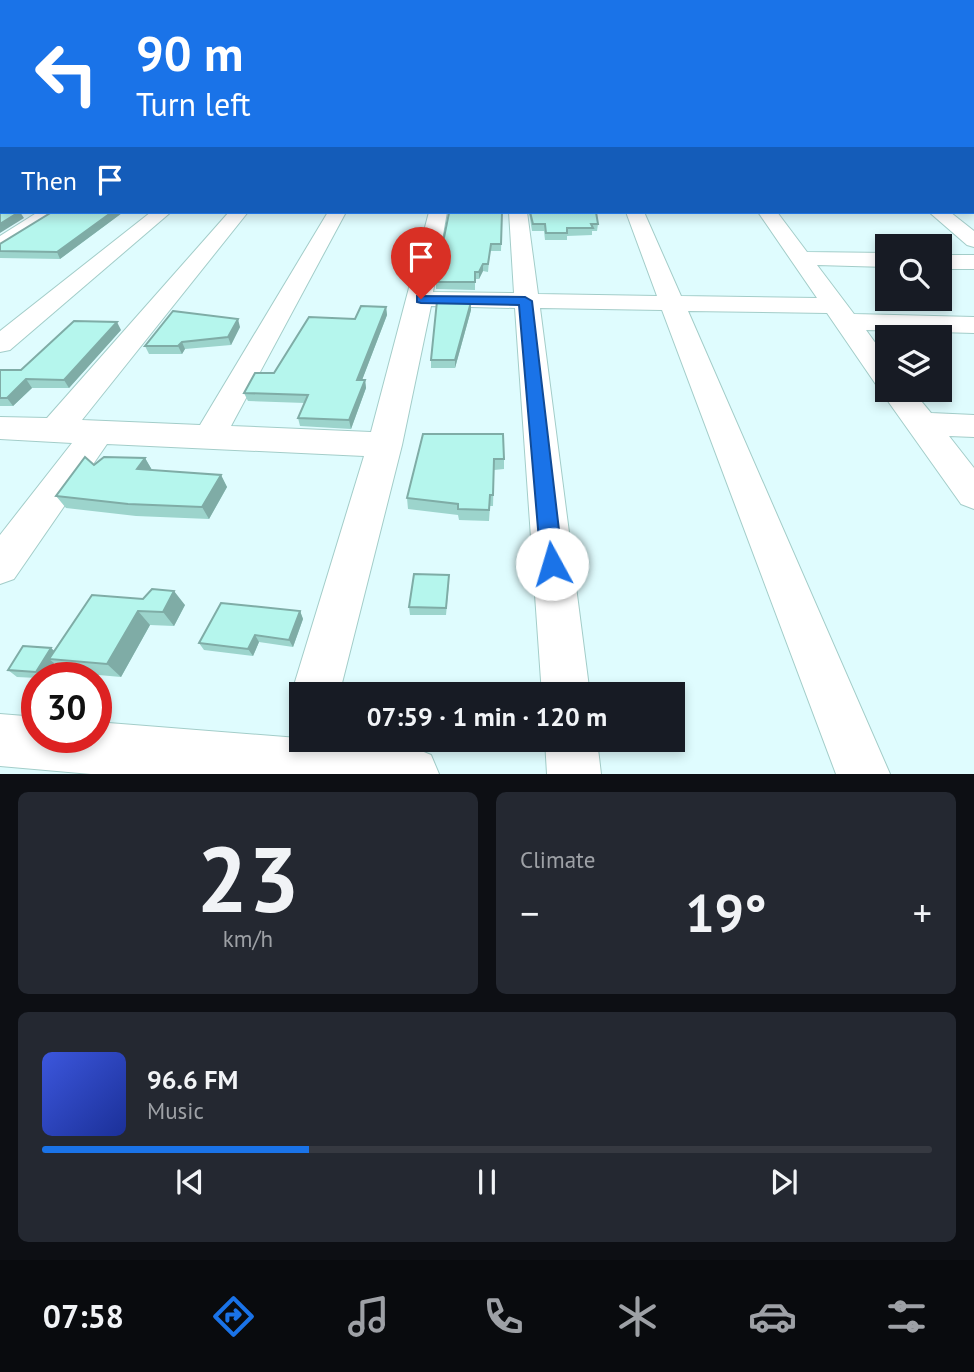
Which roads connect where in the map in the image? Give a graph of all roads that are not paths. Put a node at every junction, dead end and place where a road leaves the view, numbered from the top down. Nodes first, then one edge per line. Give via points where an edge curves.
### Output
1 (48, 214) edge
2 (160, 214) edge
3 (237, 214) edge
4 (336, 214) edge
5 (438, 214) edge
6 (518, 214) edge
7 (636, 214) edge
8 (768, 214) edge
9 (956, 219) edge
10 (974, 241) edge
11 (0, 245) edge
12 (799, 258) junction
13 (875, 260) edge
14 (952, 261) edge
15 (974, 262) edge
16 (421, 299) junction
17 (525, 301) junction
18 (673, 304) junction
19 (839, 314) junction
20 (974, 325) edge
21 (0, 344) edge
22 (875, 363) edge
23 (905, 402) edge
24 (921, 424) junction
25 (974, 426) edge
26 (0, 428) edge
27 (55, 430) junction
28 (98, 433) junction
29 (209, 437) junction
30 (385, 445) junction
31 (974, 494) edge
32 (0, 566) edge
33 (318, 682) edge
34 (565, 682) edge
35 (0, 740) edge
36 (572, 752) edge
37 (296, 759) edge
38 (412, 774) edge
39 (574, 774) edge
40 (863, 774) edge

1 - 11 street
2 - 21 street
3 - 27 street
4 - 29 street
5 - 16 street
6 - 17 street
7 - 18 street
8 - 12 street
9 - 10 street
12 - 13 street
12 - 19 street
14 - 15 street
16 - 17 street
16 - 30 street
17 - 18 street
17 - 34 street
18 - 19 street
18 - 40 street
19 - 20 street
19 - 22 street
23 - 24 street
24 - 25 street
24 - 31 street
26 - 27 street
27 - 28 street
28 - 29 street
28 - 32 street
29 - 30 street
30 - 33 street
35 - 37 street
36 - 39 street
37 - 38 street

